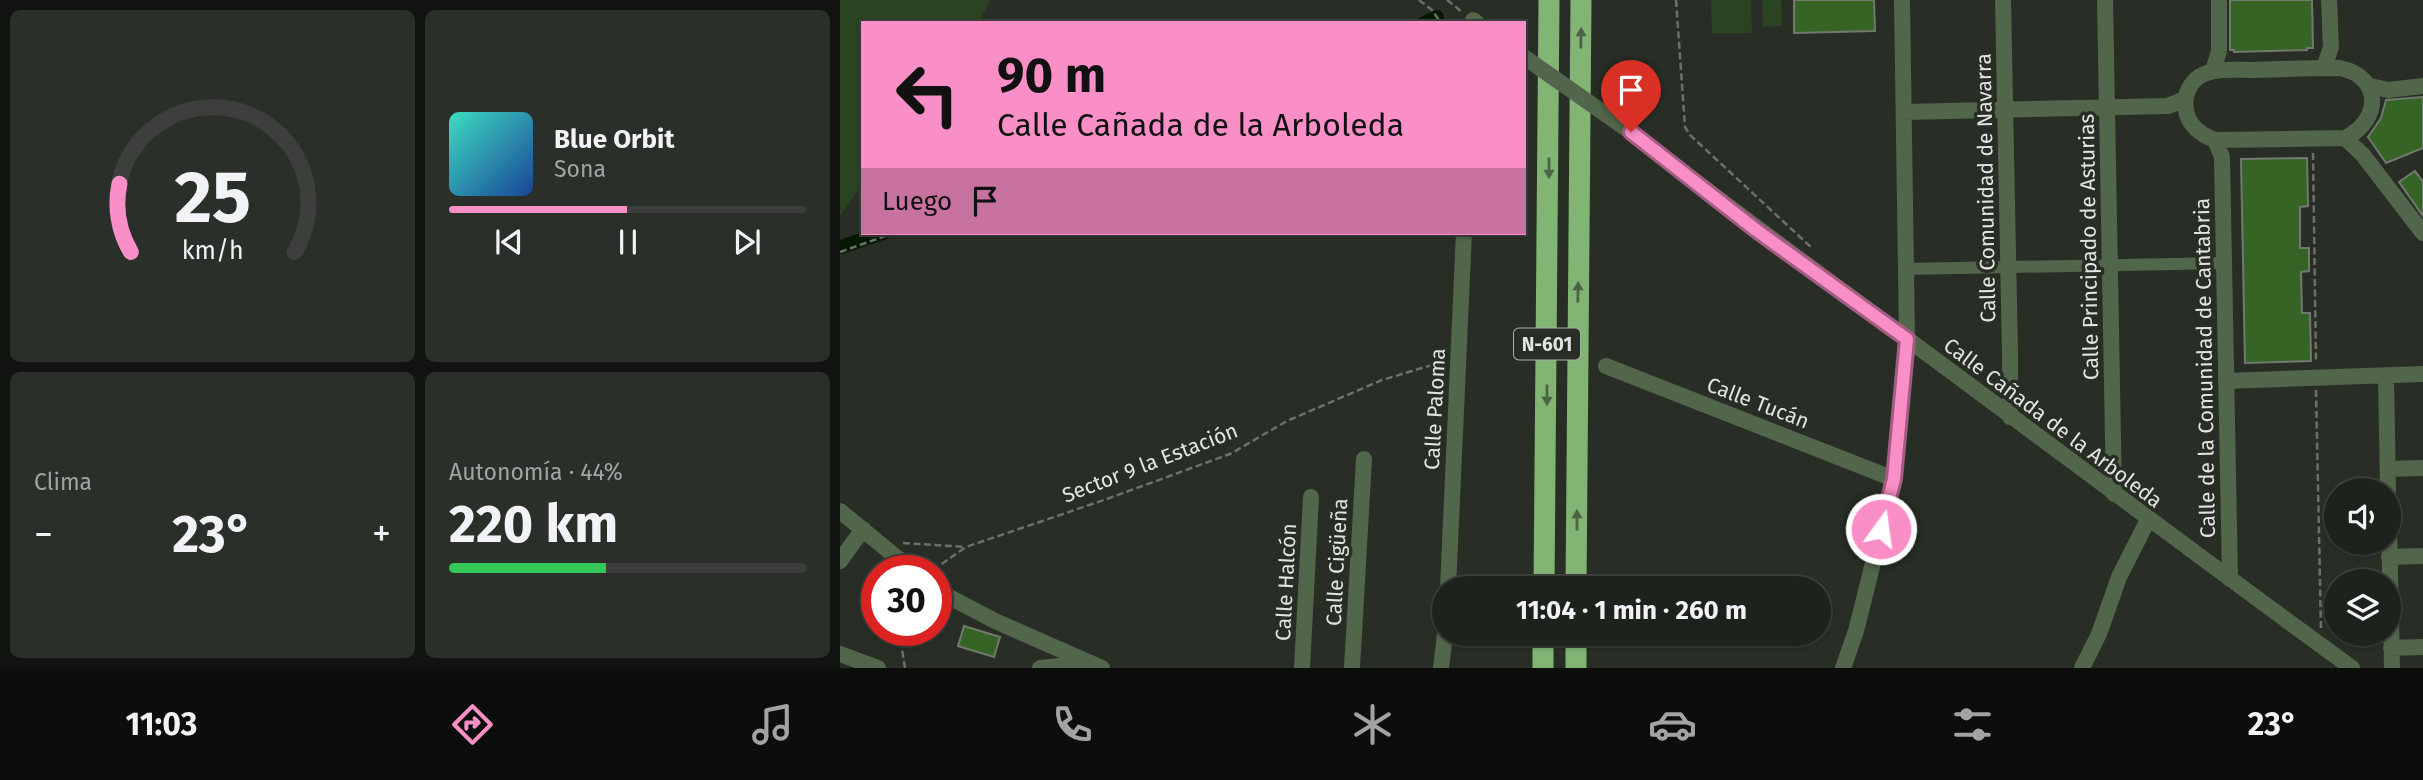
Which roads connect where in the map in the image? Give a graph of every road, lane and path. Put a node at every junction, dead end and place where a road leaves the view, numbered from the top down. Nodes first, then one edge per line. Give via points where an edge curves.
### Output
1 (1419, 0) edge
2 (1447, 0) edge
3 (1549, 0) edge
4 (1581, 0) edge
5 (1676, 0) edge
6 (1902, 0) edge
7 (2003, 0) edge
8 (2105, 0) edge
9 (2219, 0) edge
10 (2329, 0) edge
11 (1440, 21) edge
12 (1473, 21) edge
13 (1526, 58) edge
14 (2332, 68) junction
15 (2219, 71) junction
16 (2423, 86) edge
17 (2371, 94) junction
18 (2107, 107) junction
19 (2186, 107) junction
20 (2005, 109) junction
21 (1904, 112) junction
22 (2350, 135) junction
23 (2313, 138) junction
24 (2221, 140) junction
25 (2423, 233) edge
26 (888, 235) edge
27 (1464, 235) edge
28 (840, 252) edge
29 (1817, 253) dead end
30 (2225, 263) junction
31 (2111, 264) junction
32 (2009, 268) junction
33 (1906, 269) junction
34 (1907, 339) junction
35 (1458, 355) junction
36 (1606, 366) dead end
37 (2423, 374) edge
38 (2386, 375) junction
39 (2316, 378) junction
40 (2226, 381) junction
41 (2010, 417) junction
42 (1364, 459) dead end
43 (2423, 468) edge
44 (2388, 469) junction
45 (2388, 478) edge
46 (1894, 479) junction
47 (2114, 494) junction
48 (1311, 497) dead end
49 (840, 511) edge
50 (2148, 520) junction
51 (863, 528) junction
52 (883, 545) junction
53 (966, 547) junction
54 (895, 555) edge
55 (2423, 556) edge
56 (952, 557) edge
57 (2389, 557) joint
58 (840, 561) edge
59 (1449, 576) edge
60 (1544, 576) edge
61 (1576, 576) edge
62 (2230, 579) junction
63 (952, 598) edge
64 (902, 646) edge
65 (1444, 646) edge
66 (1543, 646) edge
67 (1576, 646) edge
68 (2322, 646) junction
69 (2423, 647) edge
70 (2391, 648) junction
71 (840, 654) edge
72 (1097, 666) edge
73 (878, 668) edge
74 (905, 668) edge
75 (1040, 668) edge
76 (1302, 668) edge
77 (1352, 668) edge
78 (1441, 668) edge
79 (1543, 668) edge
80 (1576, 668) edge
81 (1843, 668) edge
82 (2082, 668) edge
83 (2352, 668) edge
84 (2392, 668) edge

1 - 11 path
2 - 12 path
3 -> 60 highway, N-601
61 -> 4 highway, N-601
5 - 29 path via 1689,135
6 - 21 street
7 - 20 street, Calle Comunidad de Navarra
8 - 18 street, Calle Principado de Asturias
9 - 15 street
10 - 14 street
13 - 34 street, Calle Cañada de la Arboleda, bridge
14 - 15 street
14 - 17 street via 2358,74
15 - 19 street via 2193,81
16 - 17 street
17 - 22 street via 2368,118
18 - 19 street
18 - 20 street
18 - 31 street, Calle Principado de Asturias
19 - 24 street via 2192,124 2204,136
20 - 21 street
20 - 32 street, Calle Comunidad de Navarra
21 - 33 street
22 - 23 street
22 - 25 street
23 - 24 street
23 - 39 path
24 - 30 street, Calle de la Comunidad de Cantabria
26 - 28 path
27 - 35 street, Calle Paloma
30 - 31 street
30 - 40 street, Calle de la Comunidad de Cantabria
31 - 32 street
31 - 47 street, Calle Principado de Asturias
32 - 33 street
32 - 41 street, Calle Comunidad de Navarra
33 - 34 street
34 - 41 street, Calle Cañada de la Arboleda
34 - 46 street
35 - 53 path, Sector 9 la Estación via 1382,380 1287,421 1230,454
35 - 59 street, Calle Paloma
36 - 46 street, Calle Tucán
37 - 38 street
38 - 39 street
38 - 44 street
39 - 40 street
39 - 68 path
40 - 62 street, Calle de la Comunidad de Cantabria
41 - 47 street, Calle Cañada de la Arboleda
42 - 77 street, Calle Cigüeña
43 - 44 street
44 - 45 street
46 - 81 street
47 - 50 street, Calle Cañada de la Arboleda
48 - 76 street, Calle Halcón
49 - 51 street
50 - 62 street, Calle Cañada de la Arboleda
50 - 82 street
51 - 52 street
51 - 58 street
52 - 53 path
52 - 54 street
53 - 56 path, Sector 9 la Estación
55 - 57 street
57 - 70 street
62 - 68 street, Calle Cañada de la Arboleda
63 - 72 street
64 - 74 path
65 - 78 street
66 - 79 highway
67 - 80 highway
68 - 83 street, Calle Cañada de la Arboleda
69 - 70 street
70 - 84 street
71 - 73 street
72 - 75 street

